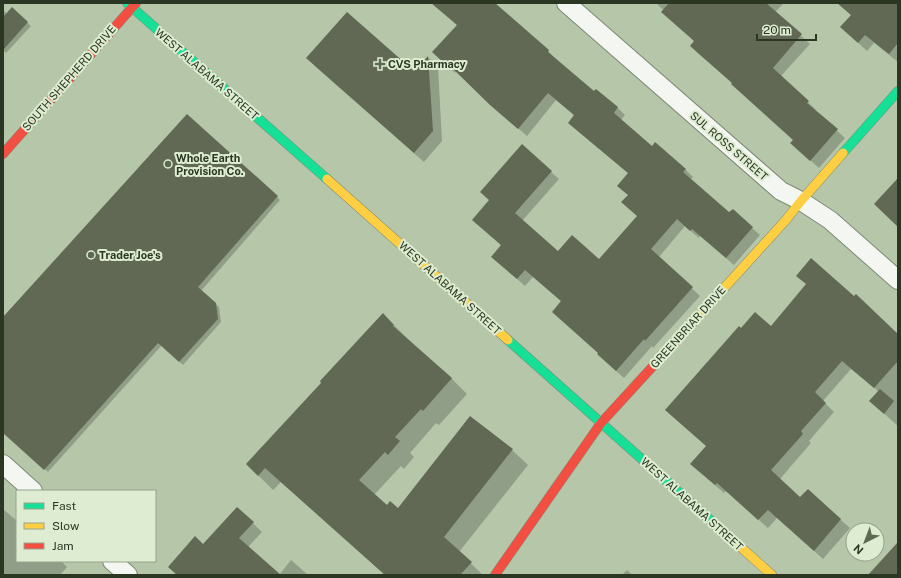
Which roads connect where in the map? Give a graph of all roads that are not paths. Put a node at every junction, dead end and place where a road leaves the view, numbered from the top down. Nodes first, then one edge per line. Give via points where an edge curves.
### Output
1 (566, 3) edge
2 (131, 5) edge
3 (898, 91) edge
4 (3, 154) edge
5 (801, 201) junction
6 (898, 280) edge
7 (601, 423) junction
8 (3, 464) edge
9 (32, 490) edge
10 (113, 562) edge
11 (128, 575) edge
12 (495, 575) edge
13 (772, 575) edge

1 - 5 street, SUL ROSS STREET via 781,191
2 - 4 street, SOUTH SHEPHERD DRIVE
2 - 7 street, WEST ALABAMA STREET
3 - 5 street, GREENBRIAR DRIVE
5 - 6 street, SUL ROSS STREET via 830,220
5 - 7 street, GREENBRIAR DRIVE
7 - 12 street, GREENBRIAR DRIVE
7 - 13 street, WEST ALABAMA STREET
8 - 9 street
10 - 11 street

